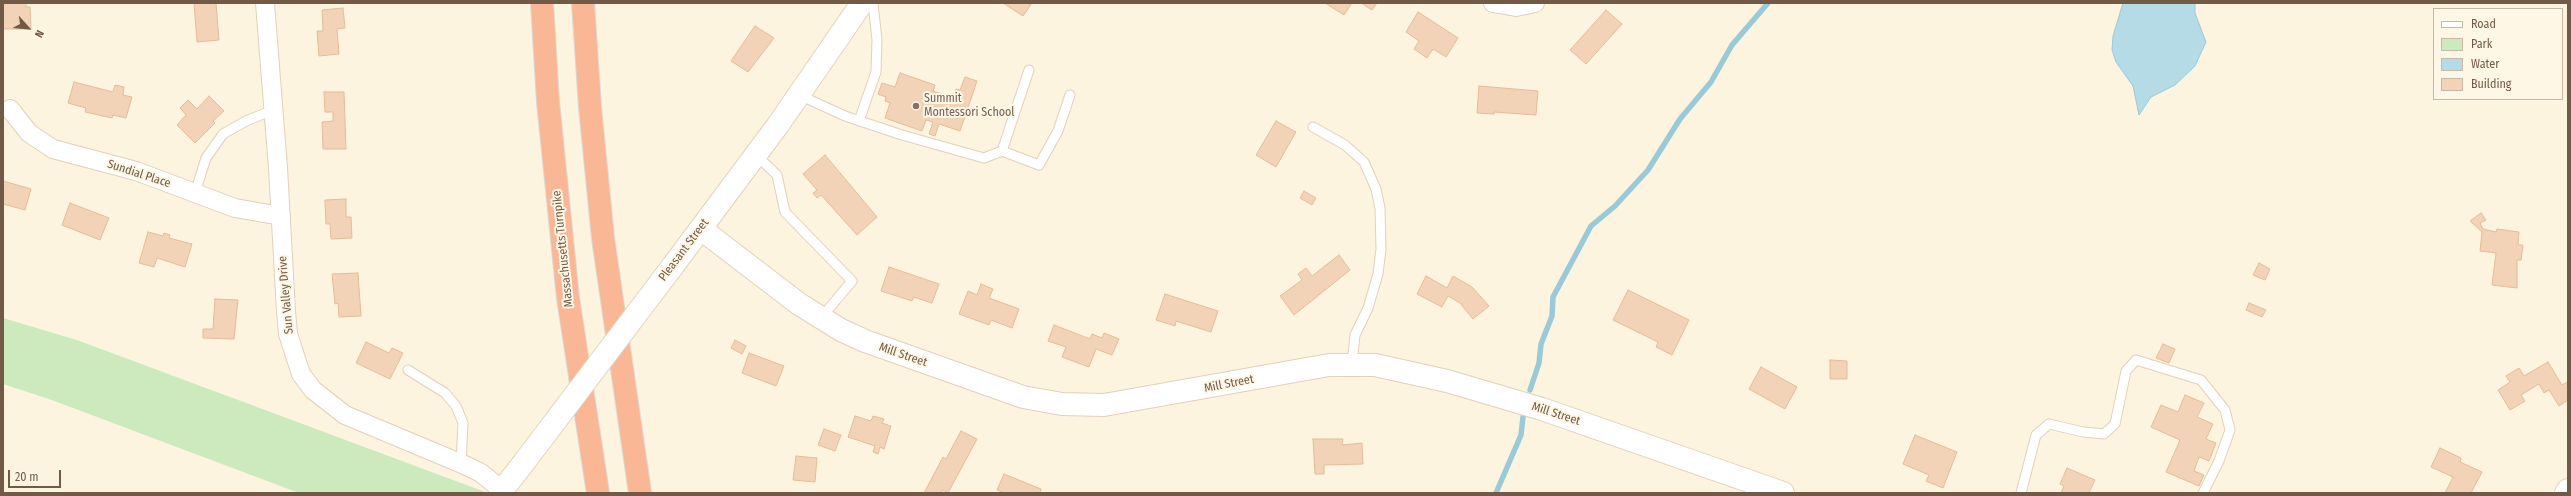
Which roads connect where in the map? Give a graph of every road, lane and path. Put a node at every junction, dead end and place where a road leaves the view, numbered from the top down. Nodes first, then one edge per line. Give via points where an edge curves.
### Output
1 (265, 3) edge
2 (542, 3) edge
3 (583, 3) edge
4 (862, 3) edge
5 (873, 3) edge
6 (1493, 3) edge
7 (1535, 3) edge
8 (1029, 70) dead end
9 (799, 95) junction
10 (1070, 96) dead end
11 (10, 109) dead end
12 (274, 110) junction
13 (859, 121) junction
14 (1313, 127) dead end
15 (1002, 152) junction
16 (756, 155) junction
17 (195, 193) junction
18 (281, 216) junction
19 (701, 229) junction
20 (820, 319) junction
21 (1352, 364) junction
22 (408, 370) dead end
23 (462, 463) junction
24 (2568, 490) edge
25 (501, 491) edge
26 (598, 493) edge
27 (640, 493) edge
28 (1783, 493) edge
29 (2021, 493) edge
30 (2202, 493) edge
31 (2566, 493) edge

1 - 12 street, Sun Valley Drive
2 - 26 highway, Massachusetts Turnpike via 548,102 568,298
3 - 27 highway via 590,115 603,238
4 - 9 street, Pleasant Street
5 - 13 lane via 877,40 876,72
6 - 7 street via 1516,7
8 - 15 lane
9 - 13 lane
9 - 16 street, Pleasant Street
10 - 15 lane via 1058,131 1039,165
11 - 17 street, Sundial Place via 29,133 53,149 136,171
12 - 17 lane via 246,120 223,134 206,158
12 - 18 street, Sun Valley Drive
13 - 15 lane via 984,158
14 - 21 lane via 1345,145 1364,162 1376,189 1380,208 1381,250 1378,274 1368,308 1355,335
16 - 19 street, Pleasant Street
16 - 20 lane via 777,175 785,212 852,281
17 - 18 street, Sundial Place via 252,213
18 - 23 street, Sun Valley Drive via 288,334 301,374 313,390 345,414
19 - 20 street, Mill Street
19 - 25 street, Pleasant Street, bridge
20 - 21 street, Mill Street via 865,341 1023,396 1062,404 1127,403 1329,365
21 - 28 street, Mill Street via 1397,368 1485,392 1568,417
22 - 23 lane via 445,393 456,406 463,424
23 - 25 street, Sun Valley Drive via 481,472
24 - 31 street
29 - 30 lane via 2036,435 2049,424 2104,434 2115,424 2126,371 2136,360 2201,380 2225,410 2230,430 2219,461

